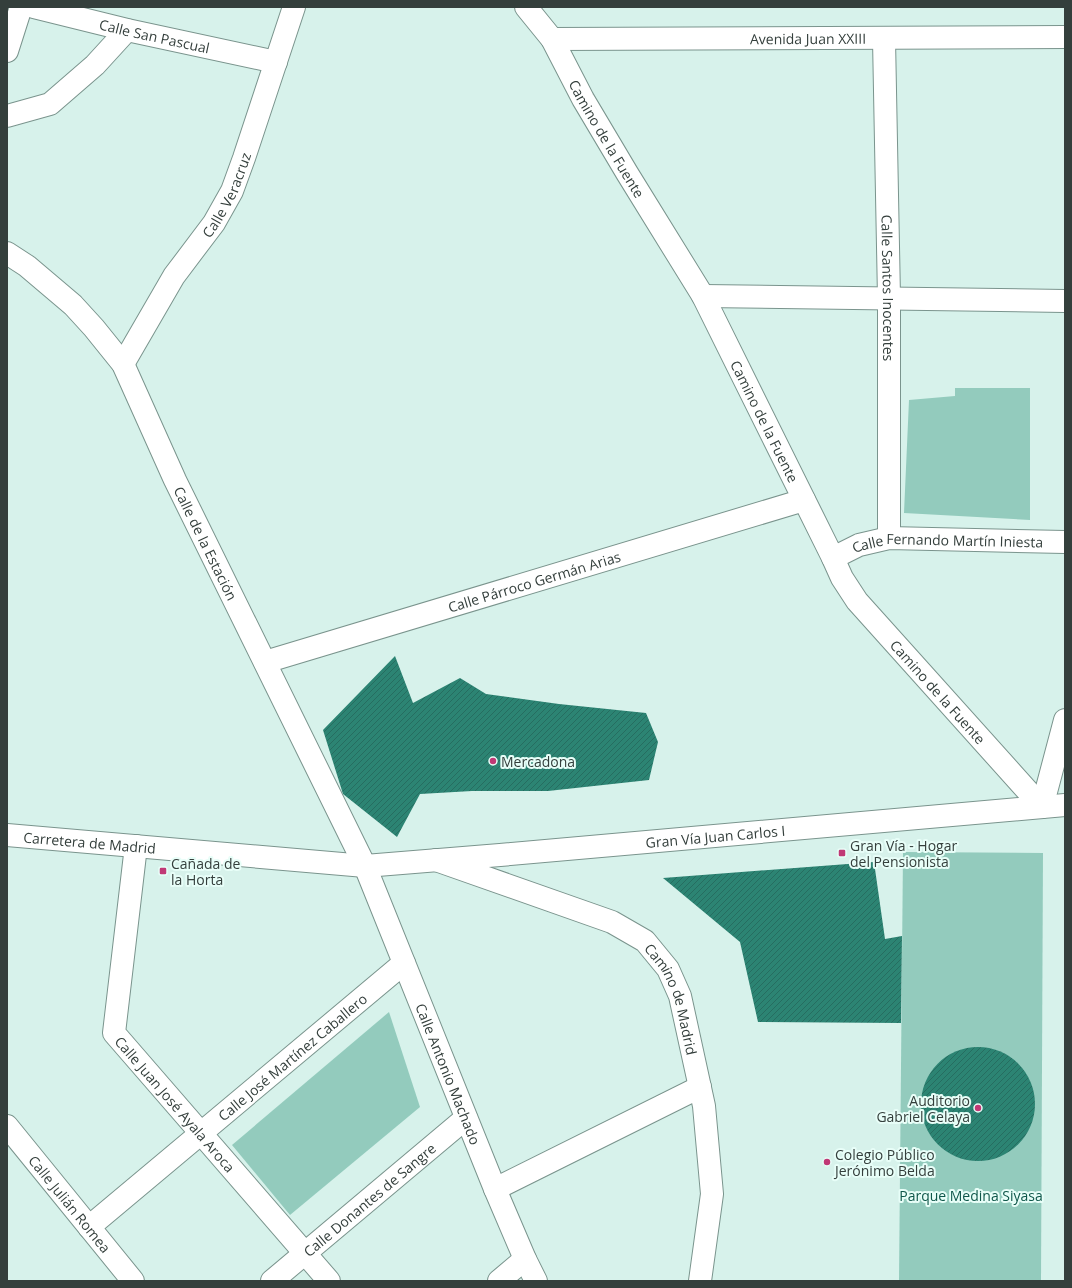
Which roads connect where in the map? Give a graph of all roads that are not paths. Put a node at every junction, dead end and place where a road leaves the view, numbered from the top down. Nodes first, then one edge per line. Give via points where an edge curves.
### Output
1 (21, 7) edge
2 (34, 7) edge
3 (294, 7) edge
4 (526, 7) edge
5 (127, 30) junction
6 (1065, 37) edge
7 (884, 38) junction
8 (552, 39) junction
9 (7, 51) edge
10 (276, 62) junction
11 (7, 116) edge
12 (7, 253) edge
13 (703, 296) junction
14 (889, 298) junction
15 (1065, 301) edge
16 (122, 364) junction
17 (804, 500) junction
18 (890, 538) junction
19 (1065, 542) edge
20 (832, 558) junction
21 (265, 662) junction
22 (1065, 720) edge
23 (1065, 805) edge
24 (1042, 807) junction
25 (7, 835) edge
26 (136, 846) junction
27 (436, 860) junction
28 (365, 866) junction
29 (404, 963) junction
30 (700, 1087) junction
31 (466, 1118) junction
32 (7, 1126) edge
33 (201, 1133) junction
34 (495, 1189) junction
35 (89, 1227) junction
36 (305, 1253) junction
37 (525, 1259) junction
38 (133, 1281) edge
39 (272, 1281) edge
40 (329, 1281) edge
41 (499, 1281) edge
42 (536, 1281) edge
43 (700, 1281) edge

1 - 9 street
2 - 5 street, Calle San Pascual
3 - 10 street, Calle Veracruz
4 - 8 street, Camino de la Fuente
5 - 10 street, Calle San Pascual
5 - 11 street via 95,65 50,104
6 - 7 street, Avenida Juan XXIII
7 - 8 street, Avenida Juan XXIII
7 - 14 street, Calle Santos Inocentes
8 - 13 street, Camino de la Fuente via 583,99
10 - 16 street, Calle Veracruz via 232,191 214,223 174,276
12 - 16 street, Calle de la Estación via 27,266 73,305
13 - 14 street
13 - 17 street, Camino de la Fuente
14 - 15 street
14 - 18 street, Calle Santos Inocentes
16 - 21 street, Calle de la Estación via 175,480
17 - 20 street, Camino de la Fuente
17 - 21 street, Calle Párroco Germán Arias
18 - 19 street, Calle Fernando Martín Iniesta
18 - 20 street, Calle Fernando Martín Iniesta via 859,545
20 - 24 street, Camino de la Fuente via 857,601
21 - 28 street, Calle de la Estación
22 - 24 street
23 - 24 street, Gran Vía Juan Carlos I
24 - 27 street, Gran Vía Juan Carlos I
25 - 26 street, Carretera de Madrid
26 - 28 street, Carretera de Madrid
26 - 33 street, Calle Juan José Ayala Aroca via 114,1033
27 - 28 street, Gran Vía Juan Carlos I
27 - 30 street, Camino de Madrid via 612,922 645,941 668,969 680,996
28 - 29 street, Calle Antonio Machado
29 - 31 street, Calle Antonio Machado
29 - 33 street, Calle José Martínez Caballero
30 - 34 street
30 - 43 street, Camino de Madrid via 712,1194
31 - 34 street, Calle Antonio Machado
31 - 36 street, Calle Donantes de Sangre
32 - 35 street, Calle Julián Romea
33 - 35 street, Calle José Martínez Caballero
33 - 36 street, Calle Juan José Ayala Aroca
34 - 37 street, Calle Antonio Machado
35 - 38 street, Calle Julián Romea
36 - 39 street, Calle Donantes de Sangre
36 - 40 street, Calle Juan José Ayala Aroca
37 - 41 street
37 - 42 street, Calle Antonio Machado

